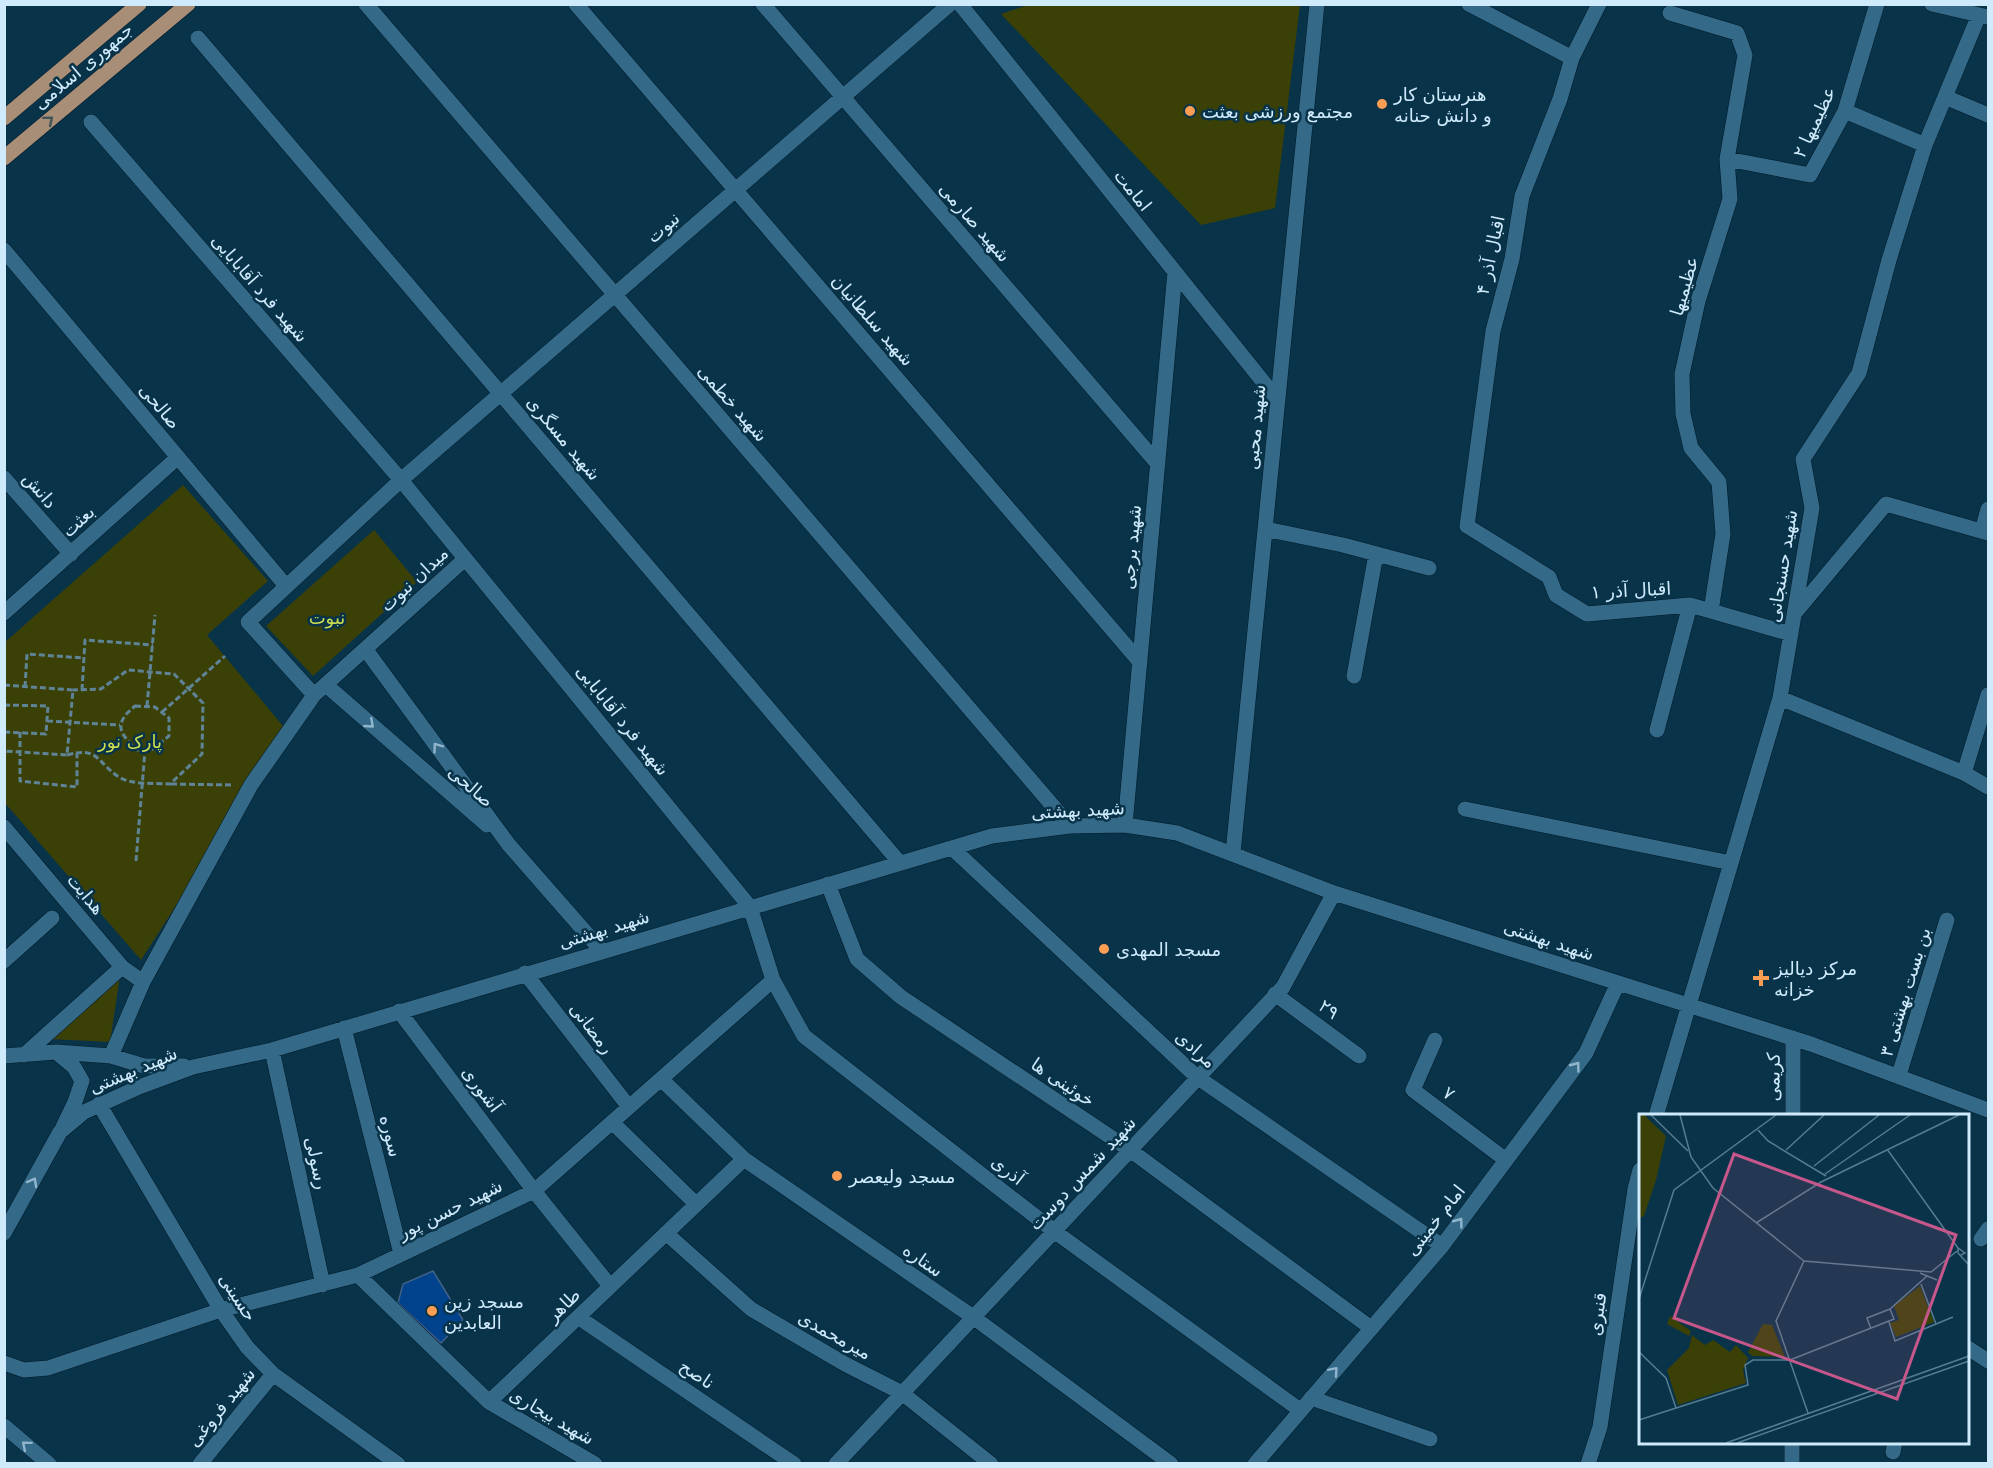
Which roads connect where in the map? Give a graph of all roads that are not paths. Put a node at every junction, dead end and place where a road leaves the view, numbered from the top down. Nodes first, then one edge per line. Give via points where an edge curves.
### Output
1 (139, 4) edge
2 (188, 4) edge
3 (366, 4) edge
4 (576, 4) edge
5 (763, 4) edge
6 (950, 4) edge
7 (960, 4) edge
8 (1317, 4) edge
9 (1469, 4) edge
10 (1599, 4) edge
11 (1877, 4) edge
12 (1932, 4) edge
13 (1670, 13) dead end
14 (1984, 16) edge
15 (198, 38) dead end
16 (1572, 58) junction
17 (843, 97) junction
18 (1945, 97) junction
19 (1845, 111) junction
20 (1989, 115) edge
21 (4, 118) edge
22 (91, 122) dead end
23 (1925, 145) junction
24 (4, 158) edge
25 (1727, 159) junction
26 (735, 190) junction
27 (4, 250) edge
28 (1175, 272) junction
29 (615, 295) junction
30 (500, 394) junction
31 (1277, 399) junction
32 (177, 458) junction
33 (1158, 464) junction
34 (4, 478) edge
35 (401, 480) junction
36 (1989, 509) edge
37 (1467, 526) joint
38 (1264, 529) junction
39 (1985, 532) edge
40 (71, 554) junction
41 (1376, 554) junction
42 (465, 559) junction
43 (1429, 568) dead end
44 (286, 586) junction
45 (1690, 605) junction
46 (1711, 611) junction
47 (4, 613) edge
48 (1794, 614) junction
49 (1791, 634) junction
50 (366, 650) junction
51 (1140, 662) junction
52 (1354, 676) dead end
53 (320, 690) junction
54 (1989, 695) edge
55 (1780, 698) junction
56 (1657, 730) dead end
57 (1964, 773) junction
58 (1989, 787) edge
59 (1465, 809) dead end
60 (1125, 825) junction
61 (1070, 826) junction
62 (4, 827) edge
63 (509, 845) junction
64 (952, 848) junction
65 (1233, 853) junction
66 (900, 863) junction
67 (1731, 863) junction
68 (828, 884) junction
69 (1334, 893) junction
70 (750, 907) junction
71 (52, 918) dead end
72 (1947, 920) dead end
73 (601, 950) junction
74 (4, 961) edge
75 (122, 967) junction
76 (525, 973) junction
77 (773, 980) junction
78 (143, 982) junction
79 (1618, 982) junction
80 (1275, 994) junction
81 (1688, 1005) junction
82 (399, 1011) junction
83 (344, 1028) junction
84 (1793, 1038) junction
85 (1435, 1040) dead end
86 (272, 1050) junction
87 (56, 1052) junction
88 (24, 1055) junction
89 (4, 1056) edge
90 (111, 1056) junction
91 (1359, 1056) dead end
92 (193, 1066) junction
93 (1899, 1075) junction
94 (1197, 1077) junction
95 (661, 1079) junction
96 (99, 1104) junction
97 (629, 1107) junction
98 (1989, 1110) edge
99 (1657, 1114) edge
100 (1793, 1114) edge
101 (612, 1122) junction
102 (60, 1132) junction
103 (1130, 1150) junction
104 (744, 1159) junction
105 (1506, 1160) junction
106 (1639, 1176) edge
107 (534, 1191) junction
108 (696, 1204) junction
109 (1054, 1231) junction
110 (4, 1233) edge
111 (666, 1233) junction
112 (1442, 1246) junction
113 (401, 1254) junction
114 (357, 1275) junction
115 (324, 1285) junction
116 (610, 1286) junction
117 (221, 1310) junction
118 (578, 1317) junction
119 (973, 1317) junction
120 (1371, 1328) junction
121 (1969, 1349) edge
122 (1989, 1361) edge
123 (4, 1363) edge
124 (273, 1374) junction
125 (902, 1392) junction
126 (1311, 1398) junction
127 (489, 1402) junction
128 (1300, 1410) junction
129 (4, 1426) edge
130 (1430, 1438) dead end
131 (1792, 1444) edge
132 (49, 1464) edge
133 (200, 1464) edge
134 (398, 1464) edge
135 (595, 1464) edge
136 (794, 1464) edge
137 (836, 1464) edge
138 (991, 1464) edge
139 (1171, 1464) edge
140 (1254, 1464) edge
141 (1588, 1464) edge
142 (1792, 1464) edge

1 - 21 main road, جمهوری اسلامی
24 -> 2 main road, جمهوری اسلامی
3 - 29 street, شهید خطمی
4 - 26 street, شهید سلطانیان
5 - 17 street, شهید صارمی
6 - 17 street, نبوت
7 - 28 street, امامت
8 - 31 street, شهید محبی
9 - 16 street
10 - 16 street, اقبال آذر ۴
11 - 19 street, عظیمیها ۲
12 - 14 street
13 - 25 street, عظیمیها via 1737,33 1745,55
14 - 18 street, شهید حسنجانی
15 - 30 street, شهید مسگری
16 - 37 street, اقبال آذر ۴ via 1522,195 1512,259 1492,331
17 - 26 street, نبوت
17 - 33 street, شهید صارمی
18 - 20 street
18 - 23 street, شهید حسنجانی
19 - 23 street
19 - 25 street, عظیمیها ۲ via 1810,176
22 - 35 street, شهید فرد آقابابایی
23 - 48 street, شهید حسنجانی via 1859,373 1803,459 1812,508
25 - 46 street, عظیمیها via 1730,199 1698,301 1682,374 1683,414 1691,448 1719,482 1723,534
26 - 29 street, نبوت
26 - 51 street, شهید سلطانیان
27 - 32 street, صالحی
28 - 31 street, امامت
28 - 33 street, شهید برجی
29 - 30 street, نبوت
29 - 61 street, شهید خطمی
30 - 35 street, نبوت
30 - 66 street, شهید مسگری
31 - 38 street, شهید محبی
32 - 40 street, بعثت
32 - 44 street, صالحی
33 - 51 street, شهید برجی
34 - 40 street, دانش
35 - 42 street, میدان نبوت
35 - 44 street
36 - 39 street
37 - 45 street, اقبال آذر ۱ via 1549,576 1556,595 1587,614
38 - 41 street
38 - 65 street, شهید محبی
39 - 48 street via 1886,504
40 - 47 street, بعثت
41 - 43 street
41 - 52 street
42 - 50 street, میدان نبوت
42 - 70 street, شهید فرد آقابابایی
44 - 53 street via 248,622
45 - 46 street, اقبال آذر ۱
45 - 56 street
46 - 49 street, اقبال آذر ۱
48 - 49 street, شهید حسنجانی
49 - 55 street, شهید حسنجانی
50 - 53 street, میدان نبوت
63 -> 50 street, صالحی
51 - 60 street, شهید برجی
53 -> 63 street, صالحی
53 - 78 street via 251,785
54 - 57 street
55 - 57 street
55 - 67 street, شهید حسنجانی
57 - 58 street
59 - 67 street
60 - 61 street, شهید بهشتی
60 - 65 street, شهید بهشتی via 1177,833
61 - 64 street, شهید بهشتی via 992,836
62 - 75 street, هدایت
63 - 73 street, صالحی
64 - 66 street, شهید بهشتی
64 - 94 street, مرادی
65 - 69 street, شهید بهشتی
66 - 68 street, شهید بهشتی
67 - 81 street, شهید حسنجانی
68 - 70 street, شهید بهشتی
68 - 103 street, خوئینی ها via 857,960 901,998
69 - 79 street, شهید بهشتی
69 - 80 street, شهید شمس دوست
70 - 73 street, شهید بهشتی
70 - 77 street
71 - 74 street
72 - 93 street, بن بست بهشتی ۳
73 - 76 street, شهید بهشتی
75 - 78 street, هدایت
75 - 88 street
76 - 82 street, شهید بهشتی
76 - 97 street, رمضانی
77 - 95 street, شهید حسن پور
77 - 109 street, آذری via 804,1036
78 - 90 street
79 - 81 street, شهید بهشتی
105 -> 79 street, امام خمینی via 1586,1053
80 - 91 street, ۲۹
80 - 94 street, شهید شمس دوست
81 - 84 street, شهید بهشتی
81 - 99 street
82 - 83 street, شهید بهشتی
82 - 107 street, آشوری
83 - 86 street, شهید بهشتی
83 - 113 street, سوره
84 - 93 street, شهید بهشتی
84 - 100 street, کریمی
85 - 105 street, ۷ via 1413,1090
86 - 92 street, شهید بهشتی
86 - 115 street, رسولی
87 - 88 street, شهید بهشتی
87 - 90 street, شهید بهشتی
87 - 102 street, شهید بهشتی via 74,1067 82,1081
88 - 89 street, شهید بهشتی
90 - 92 street, شهید بهشتی via 144,1066
92 - 96 street, شهید بهشتی
93 - 98 street, شهید بهشتی
94 - 103 street, شهید شمس دوست
94 - 112 street, مرادی
95 - 97 street, شهید حسن پور
95 - 104 street, ستاره
96 - 102 street, شهید بهشتی
96 - 117 street, حسینی
97 - 101 street, شهید حسن پور
101 - 107 street, شهید حسن پور
101 - 108 street
110 -> 102 street, شهید بهشتی
103 - 109 street, شهید شمس دوست
103 - 120 street, خوئینی ها
104 - 108 street, طاهر
104 - 119 street, ستاره
112 -> 105 street, امام خمینی
106 - 141 street, قنبری via 1600,1427
107 - 113 street, شهید حسن پور
107 - 116 street, آشوری
108 - 111 street, طاهر
109 - 119 street, شهید شمس دوست
109 - 128 street, آذری
111 - 116 street, طاهر
111 - 125 street, میرمحمدی via 751,1309
112 - 120 street, امام خمینی
113 - 114 street, شهید حسن پور
114 - 115 street, شهید حسن پور
114 - 127 street
115 - 117 street, شهید حسن پور
116 - 118 street, طاهر
117 - 123 street, شهید حسن پور via 48,1368 24,1370
117 - 124 street, حسینی via 247,1347
118 - 127 street, طاهر
118 - 136 street, ناصح
119 - 125 street, شهید شمس دوست
119 - 139 street, ستاره
126 -> 120 street, امام خمینی
121 - 122 street
124 - 133 street, شهید فروغی
124 - 134 street, حسینی
125 - 137 street, شهید شمس دوست
125 - 138 street, میرمحمدی
126 - 128 street, امام خمینی
126 - 130 street
127 - 135 street, شهید بیجاری
128 - 140 street, امام خمینی
132 -> 129 street
131 - 142 street

